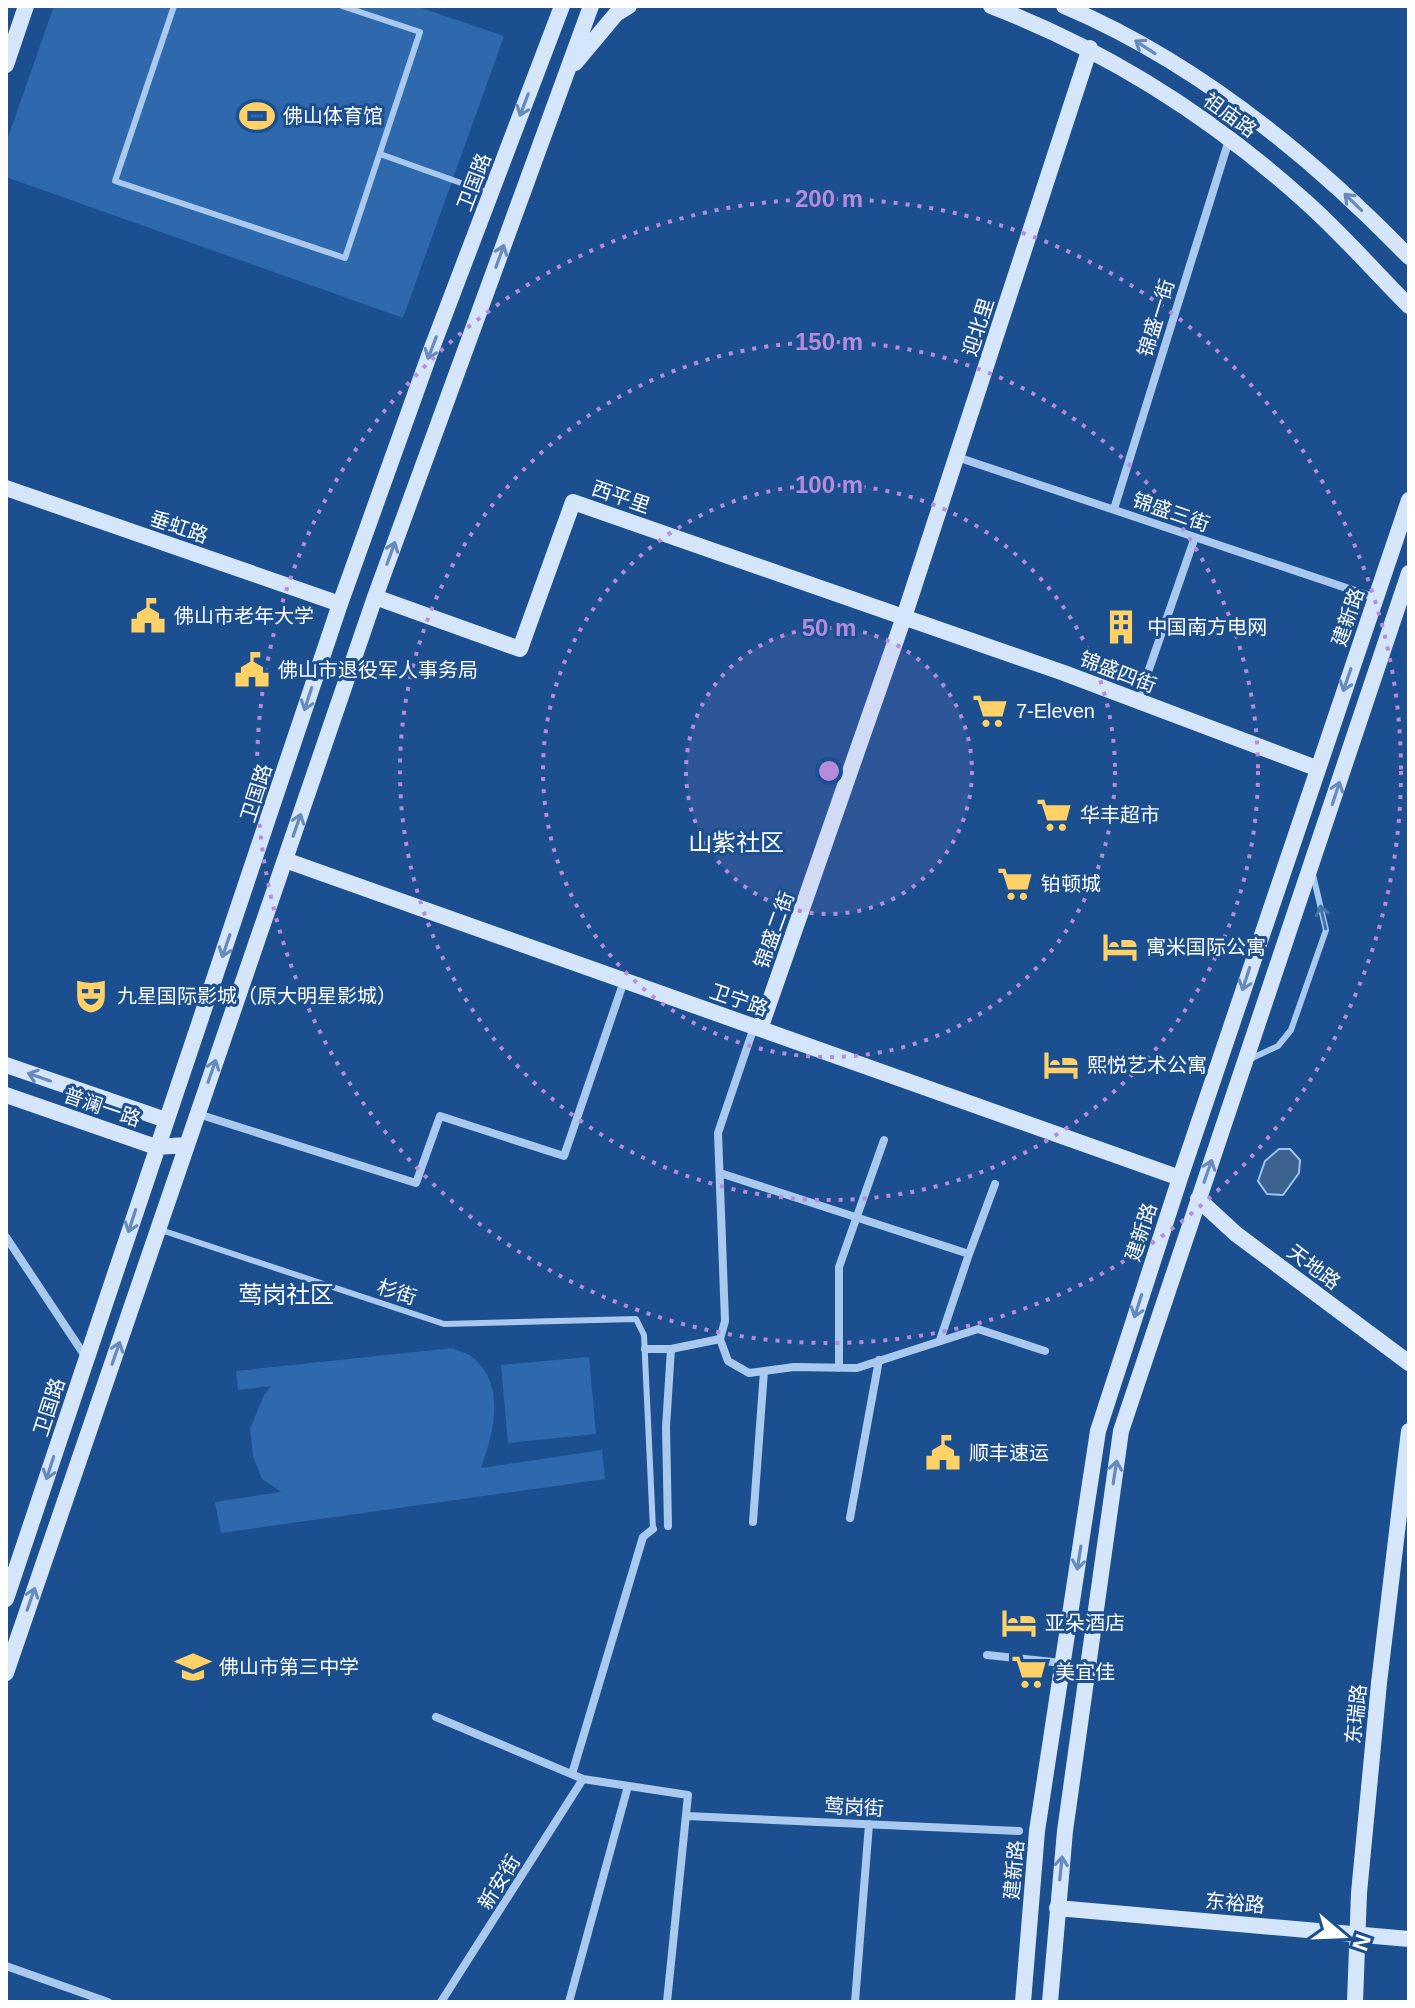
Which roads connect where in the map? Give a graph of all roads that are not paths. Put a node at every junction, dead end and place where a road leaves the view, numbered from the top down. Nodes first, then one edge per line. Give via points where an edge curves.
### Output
1 (26, 6) edge
2 (174, 6) edge
3 (342, 6) edge
4 (549, 6) edge
5 (562, 6) edge
6 (591, 6) edge
7 (629, 6) edge
8 (991, 6) edge
9 (1064, 6) edge
10 (1090, 48) junction
11 (542, 60) junction
12 (6, 65) edge
13 (568, 70) junction
14 (1229, 137) junction
15 (380, 154) junction
16 (491, 194) junction
17 (1409, 257) edge
18 (1409, 306) edge
19 (957, 457) junction
20 (6, 488) edge
21 (1409, 500) edge
22 (1114, 509) junction
23 (1195, 537) junction
24 (1409, 573) edge
25 (375, 597) junction
26 (1376, 598) junction
27 (340, 604) junction
28 (904, 617) junction
29 (1138, 702) junction
30 (1316, 768) junction
31 (285, 860) junction
32 (1311, 867) junction
33 (624, 981) junction
34 (757, 1028) junction
35 (1245, 1062) junction
36 (6, 1065) edge
37 (6, 1095) edge
38 (198, 1114) junction
39 (166, 1120) junction
40 (884, 1140) dead end
41 (187, 1145) junction
42 (156, 1147) junction
43 (720, 1173) junction
44 (1180, 1178) junction
45 (995, 1184) dead end
46 (1198, 1199) junction
47 (855, 1217) junction
48 (158, 1229) junction
49 (6, 1237) edge
50 (969, 1254) junction
51 (720, 1339) junction
52 (940, 1340) junction
53 (645, 1349) junction
54 (671, 1349) junction
55 (1045, 1351) dead end
56 (86, 1358) junction
57 (879, 1360) junction
58 (1409, 1363) edge
59 (839, 1368) junction
60 (764, 1371) junction
61 (1409, 1431) edge
62 (850, 1518) dead end
63 (753, 1522) dead end
64 (668, 1526) dead end
65 (653, 1529) joint
66 (6, 1599) edge
67 (987, 1655) dead end
68 (1063, 1663) junction
69 (6, 1673) edge
70 (436, 1717) dead end
71 (572, 1774) junction
72 (583, 1779) junction
73 (628, 1786) junction
74 (687, 1816) junction
75 (869, 1824) junction
76 (1019, 1831) dead end
77 (1057, 1908) junction
78 (1358, 1935) junction
79 (1409, 1939) edge
80 (6, 1966) edge
81 (108, 2002) edge
82 (441, 2002) edge
83 (569, 2002) edge
84 (667, 2002) edge
85 (855, 2002) edge
86 (1023, 2002) edge
87 (1050, 2002) edge
88 (1355, 2002) edge

1 - 12 main road
2 - 15 lane via 115,181 345,258
3 - 15 lane via 420,32
4 - 11 main road
5 - 11 main road, 卫国路
6 - 13 main road
7 - 13 main road
8 - 10 main road, 祖庙路
17 -> 9 main road, 祖庙路 via 1326,177 1223,98 1128,36
10 - 14 main road, 祖庙路
10 - 19 main road, 迎北里
11 -> 16 main road, 卫国路
25 -> 13 main road
14 - 18 main road, 祖庙路 via 1308,203
14 - 22 street, 锦盛一街
15 - 16 lane
16 -> 27 main road, 卫国路
19 - 22 street, 锦盛三街
19 - 28 main road, 迎北里
20 - 27 main road, 垂虹路
21 - 26 main road, 建新路
22 - 23 street, 锦盛三街
23 - 26 street, 锦盛三街
23 - 29 street
32 -> 24 main road
25 - 28 main road, 西平里 via 520,649 573,502
31 -> 25 main road
26 -> 30 main road, 建新路
27 -> 39 main road, 卫国路
28 - 29 main road, 锦盛四街
28 - 34 main road, 锦盛二街
29 - 30 main road, 锦盛四街
30 -> 44 main road, 建新路
31 - 33 main road, 卫宁路
38 -> 31 main road
32 - 35 main road
35 -> 32 lane via 1278,1046 1291,1030 1326,930
33 - 34 main road, 卫宁路
33 - 38 street via 564,1156 440,1116 416,1183
34 - 43 street via 718,1133
34 - 44 main road, 卫宁路
46 -> 35 main road
39 -> 36 main road, 普澜一路
37 - 42 main road, 普澜一路
38 - 41 main road
39 - 41 main road
39 - 42 main road, 卫国路
40 - 47 street
41 - 42 main road, 普澜一路
41 - 48 main road
42 -> 56 main road, 卫国路
43 - 47 street
43 - 51 street via 725,1321
44 -> 68 main road, 建新路 via 1098,1431
45 - 50 street
46 - 58 main road, 天地路 via 1236,1234
77 -> 46 main road via 1121,1431
47 - 50 street
47 - 59 street via 839,1267
48 - 53 lane, 杉街 via 444,1324 636,1319
69 -> 48 main road
49 - 56 street
50 - 52 street
51 - 54 street
51 - 60 street via 728,1361 749,1373
52 - 55 street via 978,1329
52 - 57 street
53 - 54 street
53 - 65 lane
54 - 64 street
56 -> 66 main road, 卫国路
57 - 59 street
57 - 62 street
59 - 60 street
60 - 63 street
61 - 78 main road, 东瑞路 via 1379,1683
65 - 71 street via 643,1537
67 - 68 street
68 - 86 main road, 建新路 via 1037,1831
70 - 71 street
71 - 72 street
72 - 73 street
72 - 82 street, 新安街
73 - 74 street via 688,1795
73 - 83 street
74 - 75 street, 莺岗街
74 - 84 street
75 - 76 street, 莺岗街
75 - 85 street
77 - 78 main road, 东裕路
77 - 87 main road
78 - 79 main road, 东裕路
78 - 88 main road, 东瑞路
80 - 81 street

